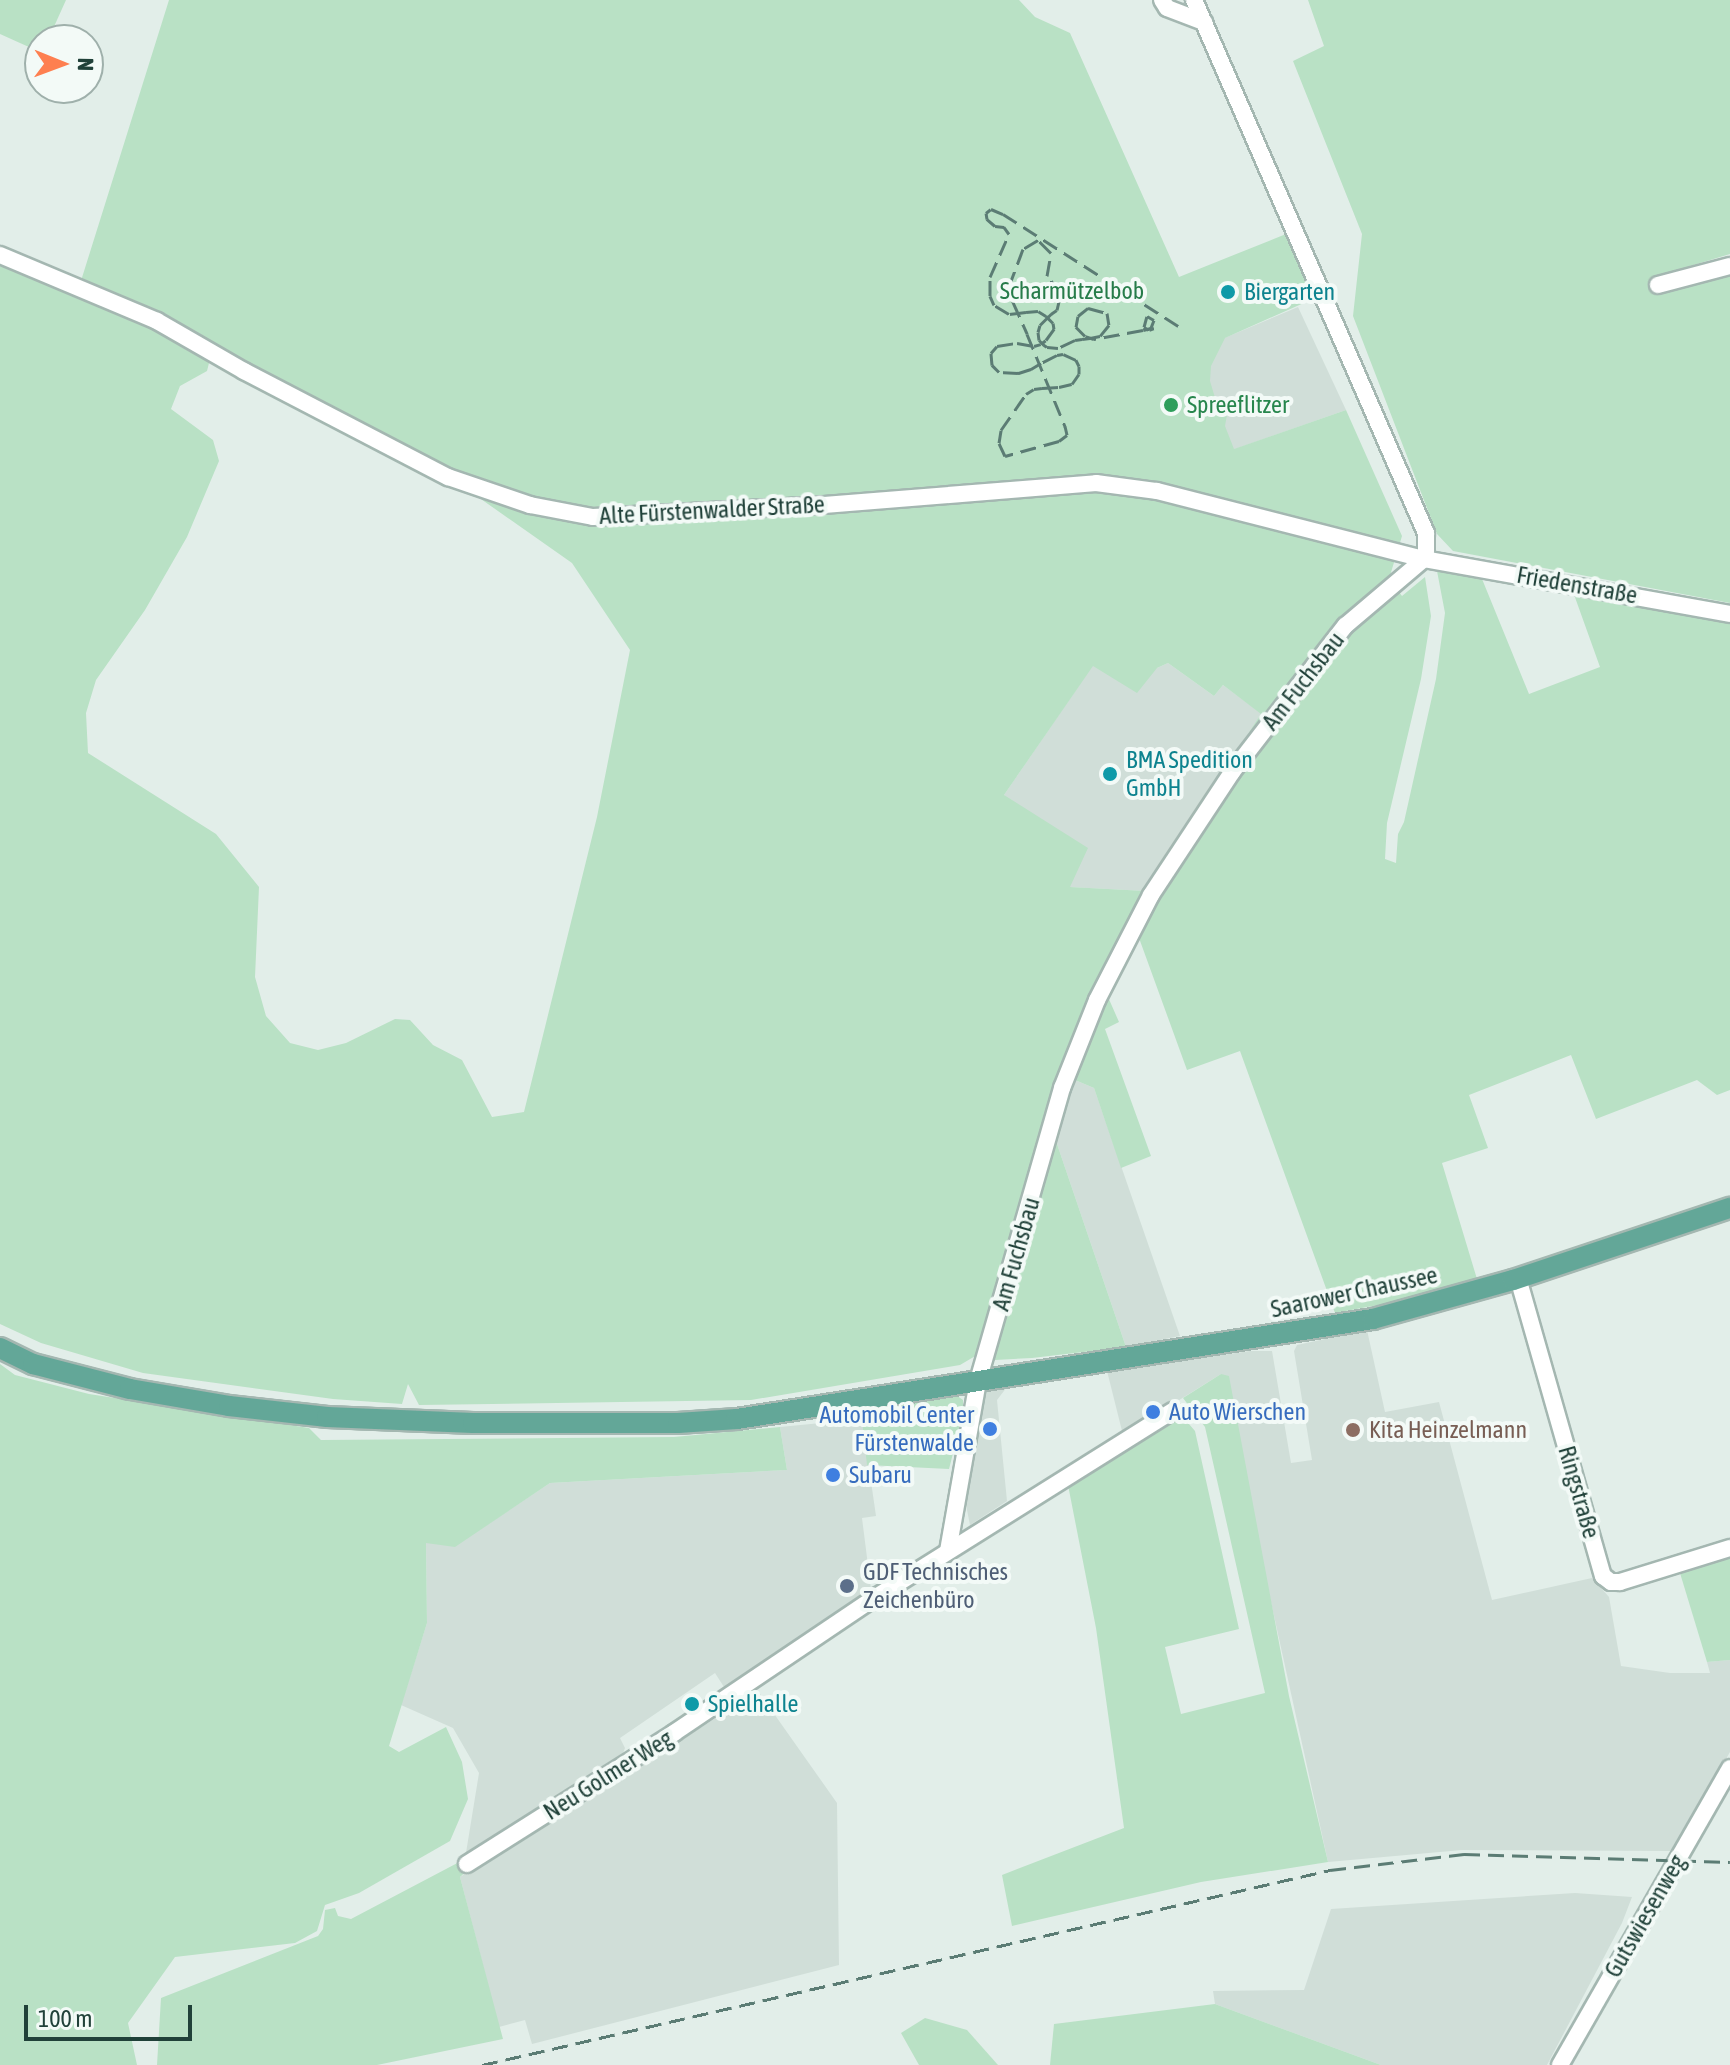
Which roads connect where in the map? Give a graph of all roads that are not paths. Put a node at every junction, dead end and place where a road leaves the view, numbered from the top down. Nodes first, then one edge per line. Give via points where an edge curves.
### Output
1 (1162, 0) edge
2 (1194, 0) edge
3 (1204, 22) junction
4 (0, 255) edge
5 (1730, 266) edge
6 (1658, 285) dead end
7 (1424, 559) junction
8 (1730, 614) edge
9 (1730, 1208) edge
10 (1518, 1278) junction
11 (0, 1348) edge
12 (978, 1381) junction
13 (1172, 1411) dead end
14 (1730, 1548) edge
15 (948, 1551) junction
16 (1730, 1768) edge
17 (467, 1864) dead end
18 (1560, 2065) edge

1 - 3 street via 1167,8
2 - 3 street
3 - 7 street via 1426,533
4 - 7 street, Alte Fürstenwalder Straße via 157,321 448,477 530,505 593,517 1096,483 1157,491
5 - 6 street
7 - 8 street, Friedenstraße
7 - 12 street, Am Fuchsbau via 1345,626 1232,772 1133,930 1097,1000 1062,1088
9 - 10 main road, Saarower Chaussee
10 - 12 main road, Saarower Chaussee via 1373,1319
10 - 14 street, Ringstraße via 1603,1576 1620,1582
11 - 12 main road, Saarower Chaussee via 33,1364 130,1389 265,1410 411,1423 708,1421
12 - 15 street
13 - 15 street, Neu Golmer Weg
15 - 17 street, Neu Golmer Weg
16 - 18 street, Gutswiesenweg

